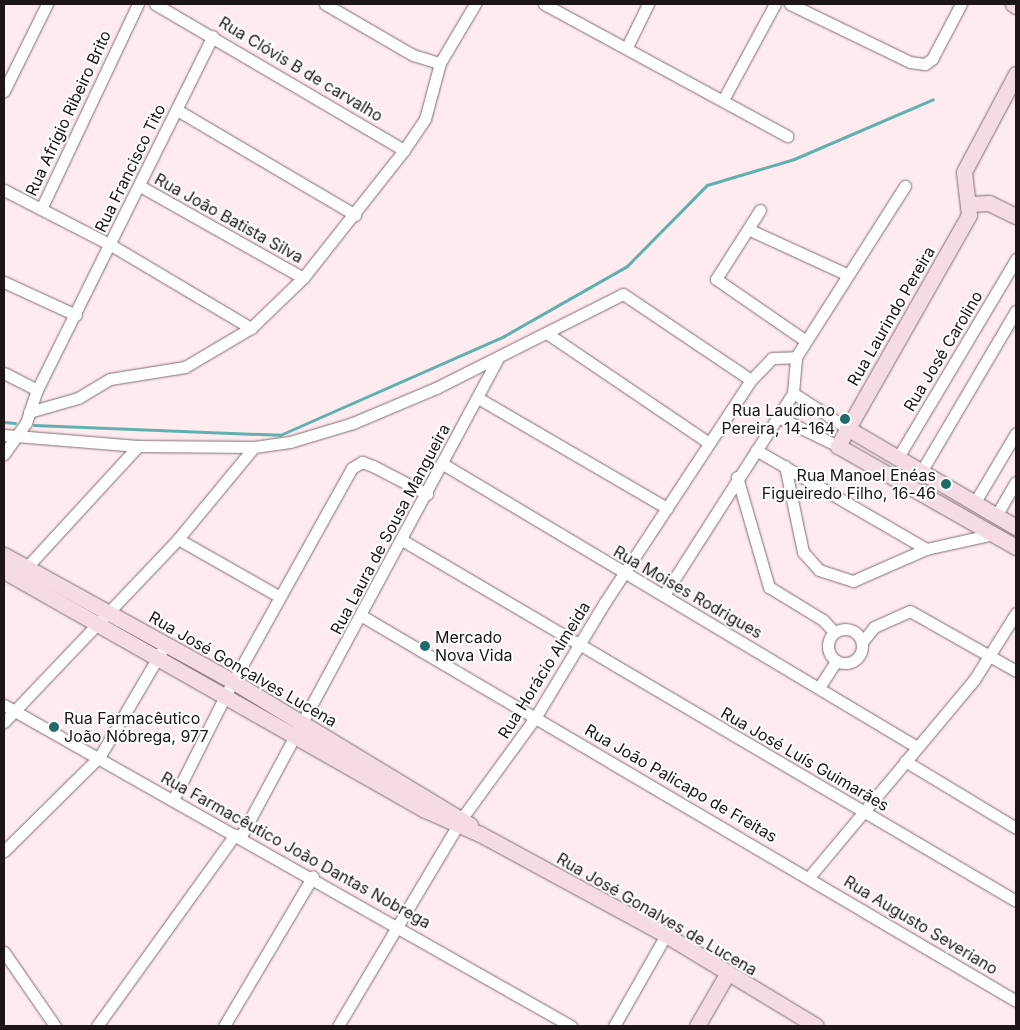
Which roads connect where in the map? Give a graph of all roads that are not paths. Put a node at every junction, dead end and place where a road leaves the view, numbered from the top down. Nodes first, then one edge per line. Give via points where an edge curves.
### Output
1 (47, 4) edge
2 (138, 4) edge
3 (155, 4) edge
4 (325, 4) edge
5 (475, 4) edge
6 (544, 4) edge
7 (648, 4) edge
8 (775, 4) edge
9 (790, 4) edge
10 (961, 4) edge
11 (213, 36) junction
12 (627, 47) junction
13 (440, 63) junction
14 (1016, 74) edge
15 (4, 91) edge
16 (723, 100) junction
17 (177, 110) junction
18 (787, 136) dead end
19 (404, 150) junction
20 (140, 186) junction
21 (905, 186) dead end
22 (4, 190) edge
23 (970, 204) junction
24 (41, 209) junction
25 (760, 210) dead end
26 (355, 215) junction
27 (1016, 216) edge
28 (750, 230) junction
29 (111, 245) junction
30 (1016, 259) edge
31 (846, 274) junction
32 (303, 278) junction
33 (4, 282) edge
34 (1016, 311) edge
35 (76, 316) junction
36 (251, 328) junction
37 (548, 334) junction
38 (806, 341) junction
39 (796, 357) junction
40 (497, 360) junction
41 (4, 374) edge
42 (751, 380) junction
43 (37, 390) junction
44 (793, 393) junction
45 (478, 398) junction
46 (29, 412) junction
47 (778, 417) junction
48 (847, 428) junction
49 (1016, 433) edge
50 (4, 435) edge
51 (17, 436) junction
52 (710, 443) junction
53 (138, 446) junction
54 (838, 446) junction
55 (254, 447) junction
56 (756, 450) junction
57 (4, 454) edge
58 (897, 459) junction
59 (443, 464) junction
60 (785, 466) junction
61 (921, 472) junction
62 (736, 477) junction
63 (1016, 482) edge
64 (427, 494) junction
65 (975, 502) junction
66 (667, 508) junction
67 (996, 516) junction
68 (1016, 526) edge
69 (994, 534) junction
70 (178, 539) junction
71 (402, 540) junction
72 (1016, 547) edge
73 (926, 549) junction
74 (4, 555) edge
75 (26, 568) junction
76 (4, 571) edge
77 (623, 574) junction
78 (664, 596) junction
79 (280, 597) junction
80 (1016, 613) edge
81 (362, 616) junction
82 (103, 617) junction
83 (834, 632) junction
84 (862, 642) junction
85 (166, 644) junction
86 (578, 645) junction
87 (992, 657) junction
88 (158, 658) junction
89 (836, 661) junction
90 (1016, 671) edge
91 (234, 682) junction
92 (820, 686) junction
93 (225, 696) junction
94 (4, 705) edge
95 (14, 711) junction
96 (536, 718) junction
97 (4, 722) edge
98 (300, 730) junction
99 (917, 747) junction
100 (100, 756) junction
101 (905, 761) junction
102 (173, 800) junction
103 (861, 811) junction
104 (459, 823) junction
105 (1016, 828) edge
106 (238, 836) junction
107 (4, 851) edge
108 (313, 876) junction
109 (810, 876) junction
110 (1016, 901) edge
111 (397, 926) junction
112 (666, 935) junction
113 (4, 952) edge
114 (727, 974) junction
115 (1016, 1001) edge
116 (55, 1026) edge
117 (97, 1026) edge
118 (224, 1026) edge
119 (338, 1026) edge
120 (571, 1026) edge
121 (614, 1026) edge
122 (697, 1026) edge
123 (816, 1026) edge

1 - 15 street
2 - 24 street, Rua Afrígio Ribeiro Brito
3 - 11 street, Rua Clóvis B de carvalho
4 - 13 street via 413,55
5 - 13 street
6 - 12 street
7 - 12 street
8 - 16 street
9 - 10 street via 910,62 925,64 932,59
11 - 17 street, Rua Francisco Tito
11 - 19 street, Rua Clóvis B de carvalho
12 - 16 street
13 - 19 street via 427,112
14 - 23 street via 964,172
16 - 18 street
17 - 20 street, Rua Francisco Tito
17 - 26 street
19 - 26 street
20 - 29 street, Rua Francisco Tito
20 - 32 street, Rua João Batista Silva
21 - 31 street
22 - 24 street
23 - 27 street via 989,203
23 - 48 street, Rua Laurindo Pereira via 969,215
24 - 29 street
25 - 28 street
26 - 32 street
28 - 31 street
28 - 38 street via 716,279
29 - 35 street, Rua Francisco Tito
29 - 36 street
30 - 58 street, Rua José Carolino
31 - 38 street
32 - 36 street
33 - 35 street
34 - 61 street
35 - 43 street, Rua Francisco Tito
36 - 46 street via 185,367 110,379 78,398
37 - 40 street
37 - 42 street via 623,294
37 - 52 street
38 - 39 street
39 - 42 street, Rua Horácio Almeida via 772,358
39 - 44 street
40 - 45 street, Rua Laura de Sousa Mangueira
40 - 55 street via 327,432
41 - 43 street
42 - 52 street, Rua Horácio Almeida
43 - 46 street, Rua Francisco Tito
44 - 47 street
44 - 48 street
45 - 59 street, Rua Laura de Sousa Mangueira
45 - 66 street
46 - 51 street, Rua Francisco Tito
47 - 54 street
47 - 56 street
48 - 54 street, Rua Laurindo Pereira
48 - 58 street
49 - 65 street
50 - 51 street
51 - 53 street
51 - 57 street, Rua Francisco Tito
52 - 66 street, Rua Horácio Almeida
53 - 55 street
53 - 75 street
54 - 69 street
55 - 70 street
56 - 60 street
56 - 62 street
58 - 61 street
59 - 64 street, Rua Laura de Sousa Mangueira
59 - 77 street, Rua Moises Rodrigues
60 - 73 street via 890,532
60 - 73 street via 803,552 819,570 853,581
61 - 65 street
62 - 78 street
62 - 83 street via 769,587
63 - 67 street
64 - 71 street, Rua Laura de Sousa Mangueira
64 - 79 street via 373,466 356,463
65 - 67 street
66 - 77 street, Rua Horácio Almeida
67 - 68 street
69 - 72 street
69 - 73 street
70 - 79 street
70 - 82 street
71 - 81 street, Rua Laura de Sousa Mangueira
71 - 86 street, Rua José Luís Guimarães
74 - 75 street, Rua José Gonçalves Lucena
75 - 82 street, Rua José Gonçalves Lucena
76 - 82 street, Rua José Gonçalves Lucena
77 - 78 street, Rua Moises Rodrigues
77 - 86 street, Rua Horácio Almeida
78 - 92 street, Rua Moises Rodrigues
79 - 91 street
80 - 87 street
81 - 96 street, Rua João Palicapo de Freitas
81 - 98 street, Rua Laura de Sousa Mangueira
82 - 85 street, Rua José Gonçalves Lucena
82 - 88 street, Rua José Gonçalves Lucena
82 - 95 street
83 - 84 street via 847,629
83 - 89 street via 827,644
84 - 87 street via 880,623 910,611
84 - 89 street via 855,660
85 - 88 street
85 - 91 street, Rua José Gonçalves Lucena
86 - 96 street, Rua Horácio Almeida
86 - 103 street, Rua José Luís Guimarães
87 - 90 street
87 - 99 street
88 - 93 street, Rua José Gonçalves Lucena
88 - 100 street
89 - 92 street
91 - 93 street
91 - 98 street, Rua José Gonçalves Lucena
92 - 99 street, Rua Moises Rodrigues
93 - 98 street, Rua José Gonçalves Lucena
93 - 102 street
94 - 95 street, Rua Farmacêutico João Dantas Nobrega
95 - 97 street
95 - 100 street, Rua Farmacêutico João Dantas Nobrega
96 - 104 street, Rua Horácio Almeida
96 - 109 street, Rua João Palicapo de Freitas
98 - 104 street, Rua José Gonçalves Lucena
98 - 106 street, Rua Laura de Sousa Mangueira
99 - 101 street
100 - 102 street, Rua Farmacêutico João Dantas Nobrega
100 - 107 street
101 - 103 street
101 - 105 street
102 - 106 street, Rua Farmacêutico João Dantas Nobrega
103 - 109 street
103 - 110 street, Rua José Luís Guimarães
104 - 111 street, Rua Horácio Almeida
104 - 112 street, Rua José Gonalves de Lucena
106 - 108 street, Rua Farmacêutico João Dantas Nobrega
106 - 117 street, Rua Laura de Sousa Mangueira
108 - 111 street, Rua Farmacêutico João Dantas Nobrega
108 - 118 street
109 - 115 street, Rua Augusto Severiano
111 - 119 street, Rua Horácio Almeida
111 - 120 street, Rua Farmacêutico João Dantas Nobrega
112 - 114 street, Rua José Gonalves de Lucena
112 - 121 street
113 - 116 street
114 - 122 street
114 - 123 street, Rua José Gonalves de Lucena

